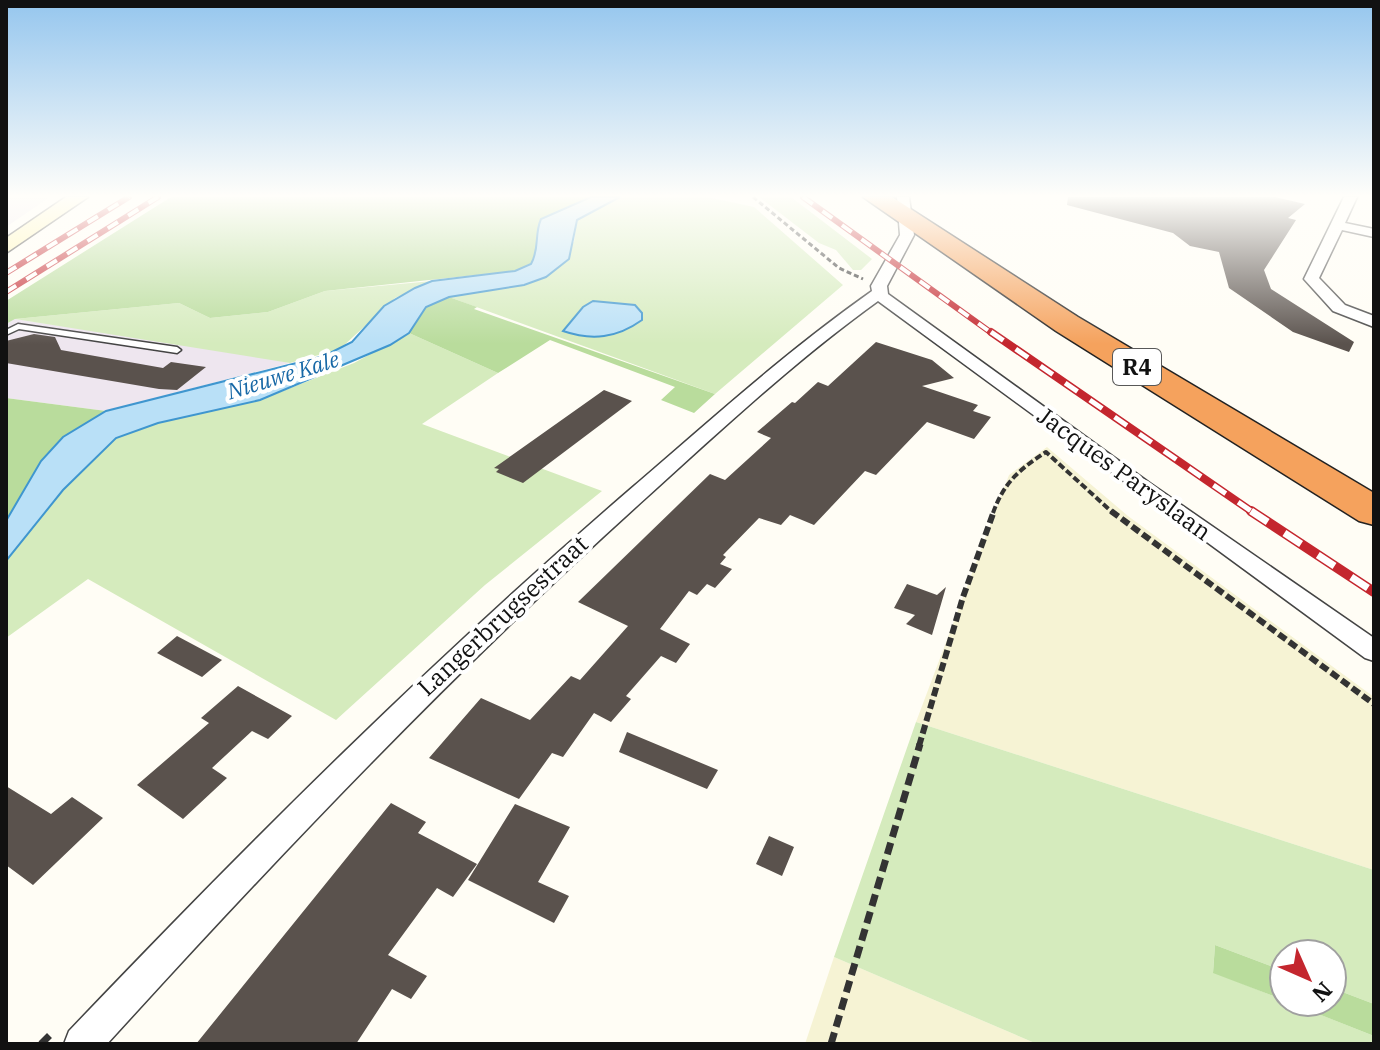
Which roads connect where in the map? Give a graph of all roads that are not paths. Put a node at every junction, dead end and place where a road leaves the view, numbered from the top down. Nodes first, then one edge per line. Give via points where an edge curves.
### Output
1 (893, 246) edge
2 (948, 246) edge
3 (960, 246) edge
4 (1328, 246) edge
5 (880, 289) junction
6 (1374, 322) edge
7 (6, 333) edge
8 (177, 350) dead end
9 (1374, 487) edge
10 (1374, 511) edge
11 (1374, 651) edge
12 (82, 1044) edge

1 - 5 street, Langerbrugsestraat
2 - 10 highway, R4
3 - 9 highway, R4 via 1080,311
4 - 6 street via 1311,279 1339,308
5 - 11 street, Jacques Paryslaan via 881,296 1118,471
5 - 12 street, Langerbrugsestraat via 572,549 466,648 356,755
7 - 8 lane via 18,326

